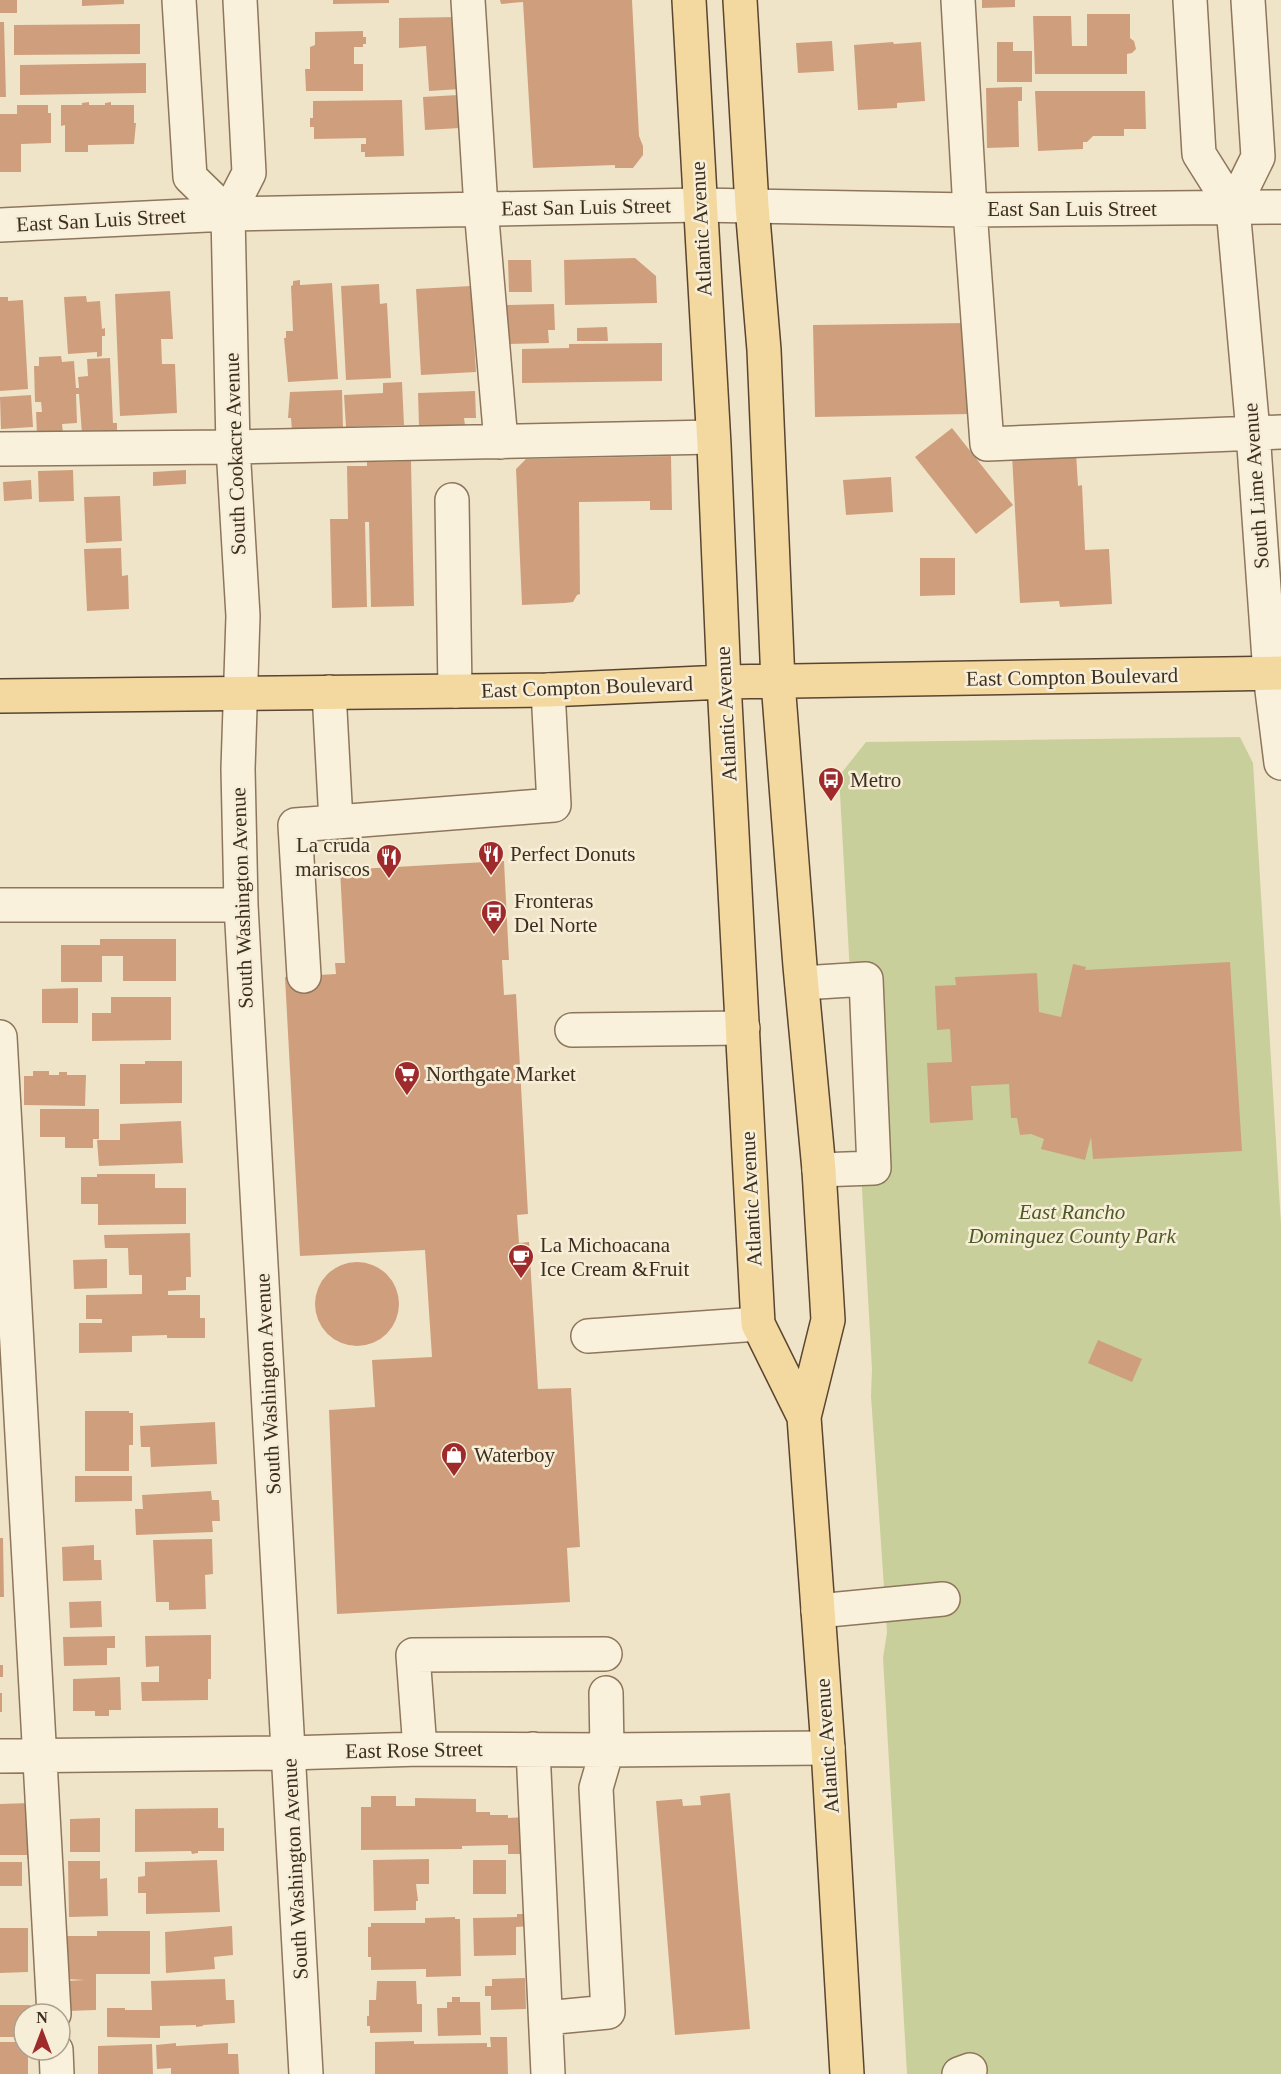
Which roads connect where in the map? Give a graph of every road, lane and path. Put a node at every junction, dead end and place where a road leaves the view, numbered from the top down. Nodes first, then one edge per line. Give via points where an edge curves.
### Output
1 (179, 0) edge
2 (240, 0) edge
3 (468, 0) edge
4 (689, 0) edge
5 (740, 0) edge
6 (958, 0) edge
7 (1190, 0) edge
8 (1248, 0) edge
9 (700, 205) junction
10 (752, 206) junction
11 (1281, 207) edge
12 (482, 208) junction
13 (1233, 208) junction
14 (970, 210) junction
15 (228, 214) junction
16 (0, 225) edge
17 (1267, 432) edge
18 (713, 437) junction
19 (501, 442) junction
20 (233, 447) junction
21 (0, 449) edge
22 (452, 500) dead end
23 (1275, 673) edge
24 (724, 682) junction
25 (778, 682) junction
26 (548, 690) junction
27 (455, 691) junction
28 (329, 692) junction
29 (240, 693) junction
30 (0, 696) edge
31 (1281, 763) edge
32 (336, 822) junction
33 (0, 905) edge
34 (241, 905) junction
35 (304, 976) dead end
36 (802, 983) junction
37 (742, 1028) junction
38 (572, 1030) dead end
39 (0, 1037) edge
40 (819, 1170) junction
41 (758, 1324) junction
42 (588, 1336) dead end
43 (804, 1417) junction
44 (943, 1599) dead end
45 (818, 1611) junction
46 (605, 1654) dead end
47 (606, 1692) dead end
48 (828, 1748) junction
49 (420, 1749) junction
50 (533, 1749) junction
51 (607, 1750) junction
52 (288, 1753) junction
53 (0, 1756) edge
54 (40, 1756) junction
55 (53, 2002) edge
56 (546, 2018) junction
57 (306, 2074) edge
58 (548, 2074) edge
59 (847, 2074) edge

1 - 15 street via 190,177
2 - 15 street, South Cookacre Avenue via 249,173
3 - 12 street
4 - 9 main road, Atlantic Avenue
5 - 10 main road, Atlantic Avenue
6 - 14 street
7 - 13 street, South Lime Avenue via 1199,154
8 - 13 street via 1258,157
9 - 10 street, East San Luis Street
9 - 12 street, East San Luis Street
9 - 18 main road, Atlantic Avenue
10 - 14 street, East San Luis Street
10 - 25 main road, Atlantic Avenue via 764,350
11 - 13 street, East San Luis Street
12 - 15 street, East San Luis Street
12 - 19 street
13 - 14 street, East San Luis Street
13 - 17 street, South Lime Avenue
14 - 17 street via 987,444
15 - 16 street, East San Luis Street
15 - 20 street, South Cookacre Avenue
17 - 23 street, South Lime Avenue
18 - 19 street
18 - 24 main road, Atlantic Avenue
19 - 20 street
20 - 21 street
20 - 29 street, South Cookacre Avenue via 243,616
22 - 27 street
23 - 25 main road, East Compton Boulevard
23 - 31 street, South Lime Avenue
24 - 25 main road, East Compton Boulevard
24 - 26 main road, East Compton Boulevard
24 - 37 main road, Atlantic Avenue
25 - 36 main road, Atlantic Avenue
26 - 27 main road, East Compton Boulevard
26 - 32 street via 554,805
27 - 28 main road, East Compton Boulevard
28 - 29 main road, East Compton Boulevard
28 - 32 street
29 - 30 main road, East Compton Boulevard
29 - 34 street, South Washington Avenue
32 - 35 street via 295,825
33 - 34 street
34 - 52 street, South Washington Avenue
36 - 40 main road, Atlantic Avenue
36 - 40 street via 866,979 874,1168
37 - 38 street
37 - 41 main road, Atlantic Avenue
39 - 54 street
40 - 43 main road, Atlantic Avenue via 828,1320
41 - 42 street
41 - 43 main road, Atlantic Avenue
43 - 45 main road, Atlantic Avenue
44 - 45 street
45 - 48 main road, Atlantic Avenue
46 - 49 street via 413,1655
47 - 51 street
48 - 51 street, East Rose Street
48 - 59 main road, Atlantic Avenue
49 - 50 street, East Rose Street
49 - 52 street, East Rose Street
50 - 51 street, East Rose Street
50 - 56 street
51 - 56 street via 596,1788 608,2012
52 - 54 street, East Rose Street
52 - 57 street, South Washington Avenue
53 - 54 street, East Rose Street
54 - 55 street
56 - 58 street

